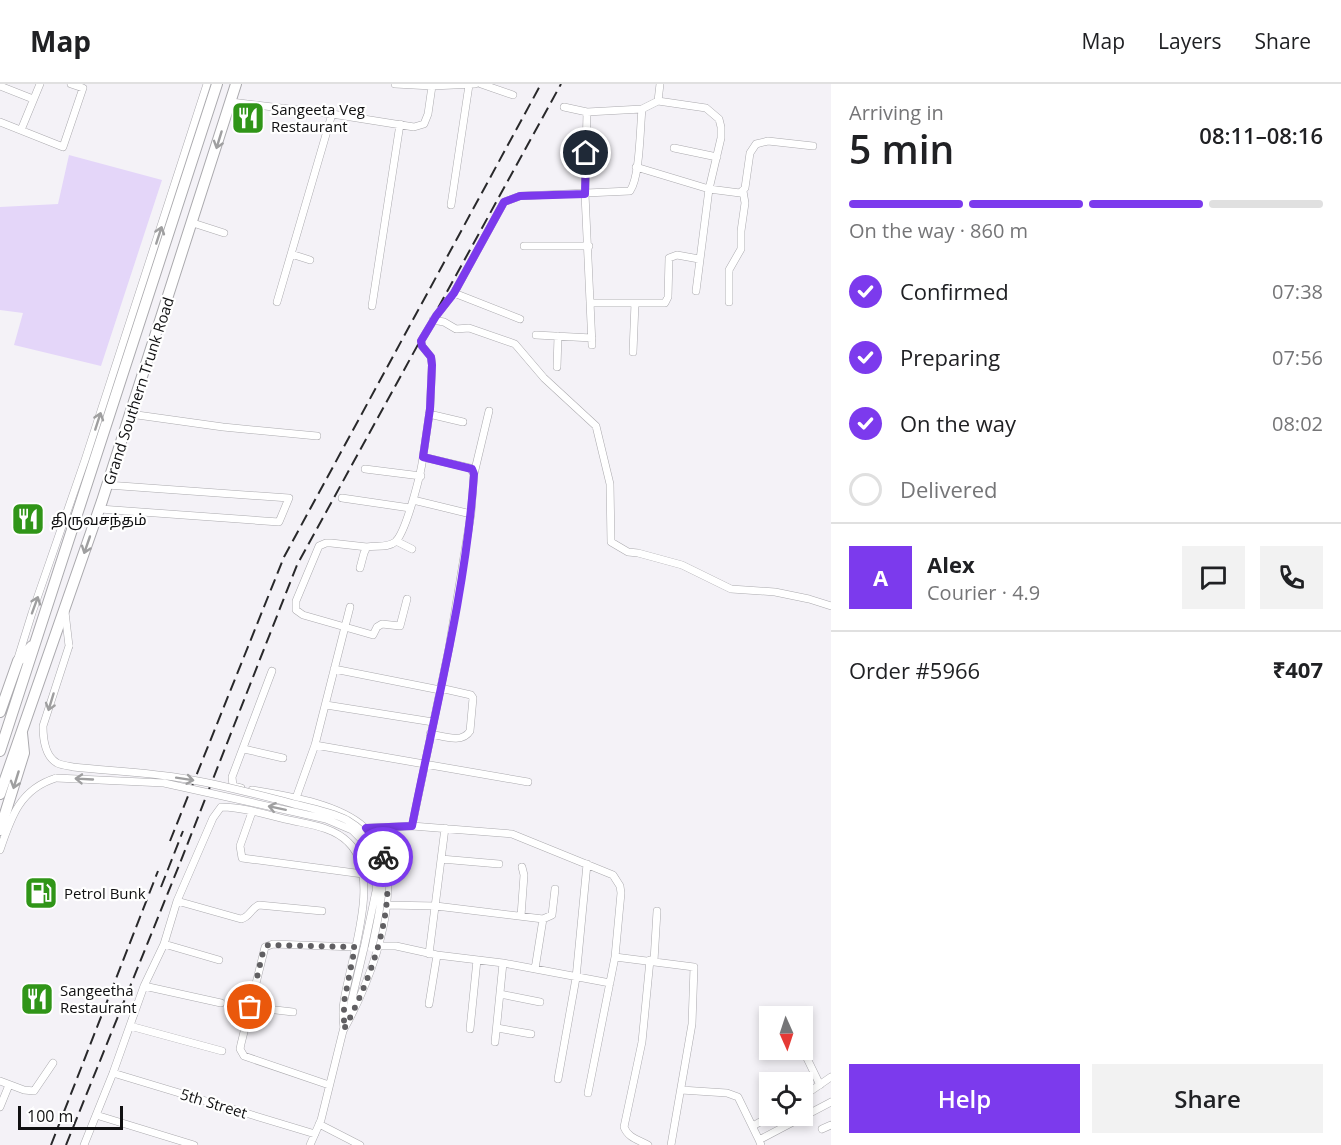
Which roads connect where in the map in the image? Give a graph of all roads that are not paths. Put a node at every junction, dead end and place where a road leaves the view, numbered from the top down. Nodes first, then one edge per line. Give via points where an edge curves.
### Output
1 (40, 84) edge
2 (71, 84) edge
3 (207, 84) edge
4 (217, 84) edge
5 (236, 84) edge
6 (394, 84) edge
7 (475, 84) edge
8 (481, 84) edge
9 (660, 84) edge
10 (469, 85) edge
11 (0, 86) edge
12 (432, 86) junction
13 (513, 95) dead end
14 (33, 99) junction
15 (658, 101) junction
16 (231, 102) junction
17 (564, 107) dead end
18 (642, 109) junction
19 (587, 112) junction
20 (332, 114) junction
21 (0, 122) edge
22 (400, 124) junction
23 (21, 130) junction
24 (813, 146) dead end
25 (674, 148) dead end
26 (717, 157) junction
27 (636, 167) junction
28 (709, 189) junction
29 (743, 191) junction
30 (585, 194) junction
31 (451, 205) dead end
32 (193, 223) junction
33 (224, 233) dead end
34 (524, 246) dead end
35 (589, 246) junction
36 (291, 254) junction
37 (310, 260) dead end
38 (699, 260) junction
39 (696, 291) dead end
40 (454, 293) junction
41 (277, 302) dead end
42 (729, 302) dead end
43 (591, 303) junction
44 (636, 303) junction
45 (372, 306) dead end
46 (433, 320) junction
47 (520, 320) dead end
48 (536, 335) dead end
49 (558, 336) junction
50 (633, 352) dead end
51 (557, 367) dead end
52 (489, 411) dead end
53 (130, 414) junction
54 (429, 414) junction
55 (464, 422) dead end
56 (317, 436) dead end
57 (423, 457) junction
58 (365, 469) dead end
59 (474, 474) junction
60 (421, 476) junction
61 (107, 485) junction
62 (342, 498) dead end
63 (413, 500) junction
64 (410, 508) junction
65 (100, 509) junction
66 (471, 514) junction
67 (396, 541) junction
68 (367, 548) junction
69 (412, 549) dead end
70 (360, 568) dead end
71 (407, 599) dead end
72 (831, 606) edge
73 (350, 607) dead end
74 (65, 610) junction
75 (345, 627) junction
76 (34, 644) junction
77 (18, 661) junction
78 (333, 669) junction
79 (272, 671) dead end
80 (440, 689) junction
81 (326, 705) junction
82 (0, 712) edge
83 (433, 722) junction
84 (21, 729) junction
85 (430, 734) junction
86 (315, 745) junction
87 (244, 749) junction
88 (0, 751) edge
89 (283, 758) dead end
90 (424, 765) junction
91 (528, 782) dead end
92 (232, 783) junction
93 (0, 794) edge
94 (296, 798) junction
95 (219, 808) junction
96 (252, 812) junction
97 (412, 826) junction
98 (366, 828) junction
99 (445, 828) junction
100 (0, 830) edge
101 (0, 850) edge
102 (441, 859) junction
103 (499, 864) dead end
104 (587, 864) junction
105 (522, 867) dead end
106 (363, 874) junction
107 (555, 889) dead end
108 (177, 901) junction
109 (387, 905) junction
110 (435, 906) junction
111 (322, 910) dead end
112 (657, 911) dead end
113 (521, 916) junction
114 (543, 919) junction
115 (164, 944) junction
116 (378, 946) junction
117 (355, 947) junction
118 (433, 955) junction
119 (615, 957) junction
120 (219, 960) dead end
121 (477, 960) junction
122 (652, 960) junction
123 (503, 963) junction
124 (535, 969) junction
125 (576, 978) junction
126 (610, 983) junction
127 (144, 986) junction
128 (356, 986) junction
129 (500, 994) junction
130 (540, 1002) dead end
131 (221, 1003) dead end
132 (429, 1004) dead end
133 (250, 1007) junction
134 (294, 1012) dead end
135 (130, 1026) junction
136 (497, 1028) junction
137 (344, 1029) junction
138 (470, 1029) dead end
139 (531, 1034) dead end
140 (495, 1042) dead end
141 (222, 1051) dead end
142 (808, 1060) edge
143 (53, 1063) dead end
144 (113, 1073) junction
145 (831, 1077) edge
146 (558, 1079) dead end
147 (0, 1081) edge
148 (9, 1085) junction
149 (329, 1085) junction
150 (820, 1085) junction
151 (681, 1090) junction
152 (813, 1090) edge
153 (588, 1093) dead end
154 (831, 1102) edge
155 (0, 1107) edge
156 (96, 1116) junction
157 (759, 1122) edge
158 (320, 1124) junction
159 (831, 1125) edge
160 (753, 1126) junction
161 (822, 1129) dead end
162 (315, 1134) junction
163 (760, 1142) edge
164 (84, 1145) edge
165 (194, 1145) edge
166 (310, 1145) edge
167 (360, 1145) edge
168 (648, 1145) edge
169 (671, 1145) edge

1 - 14 street
2 - 23 street via 83,88 63,147
77 -> 3 street
4 - 76 highway, Grand Southern Trunk Road
5 - 16 highway, Grand Southern Trunk Road
6 - 12 street
7 - 10 street
8 - 13 street
9 - 15 street
10 - 12 street
10 - 31 street
11 - 14 street
12 - 22 street via 424,124
14 - 23 street
15 - 18 street
15 - 26 street via 697,106 714,113 721,127
16 - 20 street
16 -> 32 highway, Grand Southern Trunk Road
17 - 19 street
18 - 19 street
18 - 27 street
19 - 30 street
20 - 22 street
20 - 36 street
21 - 23 street
22 - 45 street
24 - 29 street via 768,141 756,144 750,153
25 - 26 street
26 - 28 street
27 - 28 street
27 - 30 street via 630,191
28 - 29 street
28 - 38 street
29 - 42 street via 746,200 741,249 729,270
30 - 35 street
30 - 40 street via 520,196 504,202
32 - 33 street
32 - 53 highway, Grand Southern Trunk Road
34 - 35 street
35 - 43 street
36 - 37 street
36 - 41 street
38 - 39 street
38 - 44 street via 670,256 668,301
40 - 46 street
40 - 47 street
43 - 44 street
43 - 49 street via 592,342
44 - 50 street
46 - 54 street via 421,345 432,365
46 - 72 street via 515,344 544,378 596,426 610,484 611,542 628,552 682,565 731,590 775,592
48 - 49 street
49 - 51 street
52 - 59 street
53 - 56 street via 223,428
53 - 61 highway, Grand Southern Trunk Road
54 - 55 street
54 - 57 street
57 - 59 street via 470,468
57 - 60 street
58 - 60 street
59 - 66 street
60 - 63 street
61 - 65 highway, Grand Southern Trunk Road
61 - 65 street via 289,498 279,522
62 - 64 street
63 - 64 street
63 - 66 street
64 - 67 street
65 -> 74 highway, Grand Southern Trunk Road
66 - 80 street
67 - 68 street
67 - 69 street
68 - 70 street
68 - 75 street via 332,543 319,546 296,601 298,613
71 - 75 street via 400,626 382,624 373,635
73 - 75 street
74 - 84 highway, Grand Southern Trunk Road
74 -> 128 street, bridge via 69,646 43,726 47,751 58,763 187,778 323,812 346,820 366,834 374,846 383,880 372,948 363,982
75 - 78 street
76 - 77 highway
76 - 88 highway, Grand Southern Trunk Road
77 - 82 highway
78 - 80 street
78 - 81 street
79 - 87 street
80 - 83 street
80 - 85 street via 471,695 470,731 461,738
81 - 83 street
81 - 86 street
83 - 85 street
84 - 93 highway, Grand Southern Trunk Road
84 -> 100 highway via 24,753
85 - 90 street
86 - 90 street
86 - 94 street
87 - 89 street
87 - 92 street
90 - 91 street
90 - 97 street
92 - 94 street via 236,788
92 - 95 street
94 - 98 street via 343,814
95 - 96 street
95 - 108 street
96 - 106 street via 336,833 357,854
96 - 106 street via 240,846 242,858
97 - 98 street
97 - 99 street
98 - 109 street via 384,858 389,882
99 - 102 street
99 - 104 street via 512,834
128 -> 101 street, bridge via 376,891 376,870 364,842 352,830 326,819 164,783 56,778 33,789 22,800
102 - 103 street
102 - 110 street
104 - 119 street via 613,875 620,885
104 - 125 street
105 - 113 street
106 - 117 street via 364,899
107 - 114 street via 552,915
108 - 111 street via 237,919 245,918 258,905
108 - 115 street
109 - 110 street
109 - 116 street
110 - 113 street
110 - 118 street
112 - 122 street
113 - 114 street
114 - 124 street
115 - 120 street
115 - 127 street
116 - 118 street
116 - 137 street
117 - 133 street via 268,945
117 - 137 street via 344,1002
118 - 121 street
118 - 132 street
119 - 122 street
119 - 126 street
121 - 123 street
121 - 138 street
122 - 151 street via 694,967 692,1024
122 - 168 street via 642,1042 624,1127 630,1136
123 - 124 street
123 - 129 street
124 - 125 street
125 - 126 street
125 - 146 street
126 - 153 street
127 - 131 street
127 - 135 street
128 - 137 street
129 - 130 street
129 - 136 street
133 - 134 street
133 - 149 street via 240,1049 244,1056
135 - 141 street
135 - 144 street
136 - 139 street
136 - 140 street
137 - 149 street
142 - 150 street
143 - 148 street via 34,1090 28,1092
144 - 156 street
144 - 162 street, 5th Street
145 - 150 street
147 - 148 street
148 - 155 street
149 - 158 street
150 - 152 street
151 - 160 street via 734,1095
151 - 169 street
154 - 163 street
156 - 164 street
156 - 165 street
157 - 160 street
158 - 162 street
158 - 167 street
159 - 161 street
160 - 163 street
162 - 166 street

